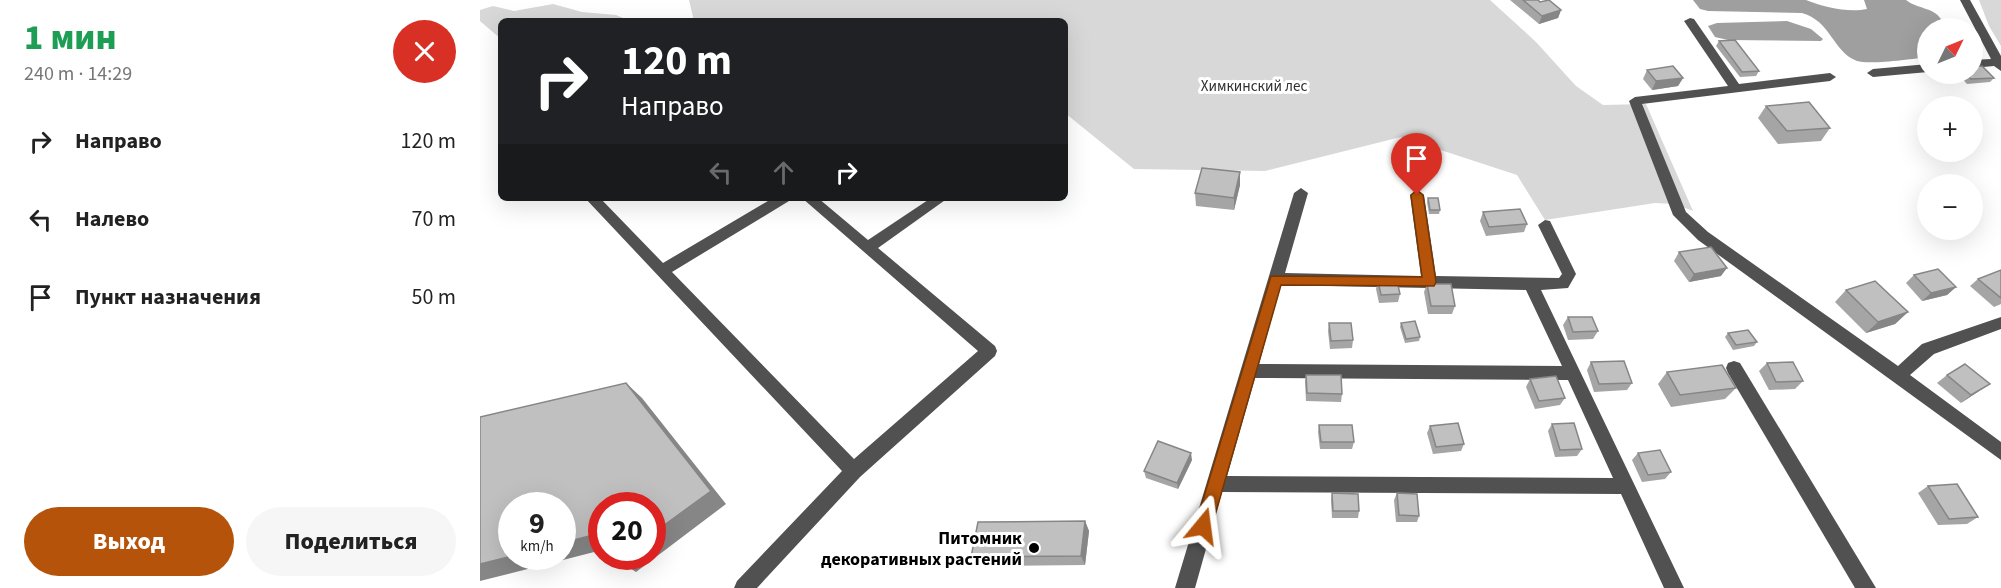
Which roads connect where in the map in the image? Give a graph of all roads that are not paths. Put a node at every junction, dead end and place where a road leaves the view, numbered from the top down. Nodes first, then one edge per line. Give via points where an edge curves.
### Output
1 (1965, 0) edge
2 (1690, 21) dead end
3 (1983, 64) edge
4 (1999, 64) edge
5 (1917, 69) edge
6 (1873, 73) dead end
7 (1830, 77) dead end
8 (1736, 89) junction
9 (1301, 193) dead end
10 (1417, 195) dead end
11 (595, 201) edge
12 (779, 201) edge
13 (813, 201) edge
14 (937, 201) edge
15 (1545, 225) dead end
16 (868, 248) junction
17 (662, 271) junction
18 (1276, 279) junction
19 (1430, 282) junction
20 (1531, 284) junction
21 (2001, 323) edge
22 (1734, 368) dead end
23 (1248, 371) junction
24 (1573, 373) junction
25 (1899, 375) junction
26 (2001, 452) edge
27 (854, 471) junction
28 (1215, 484) junction
29 (1626, 486) junction
30 (744, 588) edge
31 (1185, 588) edge
32 (1674, 588) edge
33 (1866, 588) edge

1 - 4 street
2 - 8 street
3 - 4 street
5 - 6 street
7 - 8 street
8 - 25 street via 1635,101 1680,215 1703,236
9 - 18 street
10 - 19 street
11 - 17 street
12 - 17 street
13 - 16 street
14 - 16 street
15 - 20 street via 1569,274 1563,284
16 - 27 street via 989,351
17 - 27 street
18 - 19 street
18 - 23 street
19 - 20 street
20 - 24 street
21 - 25 street via 1928,349
22 - 33 street
23 - 24 street
23 - 28 street
24 - 29 street
25 - 26 street
27 - 30 street
28 - 29 street
28 - 31 street
29 - 32 street

